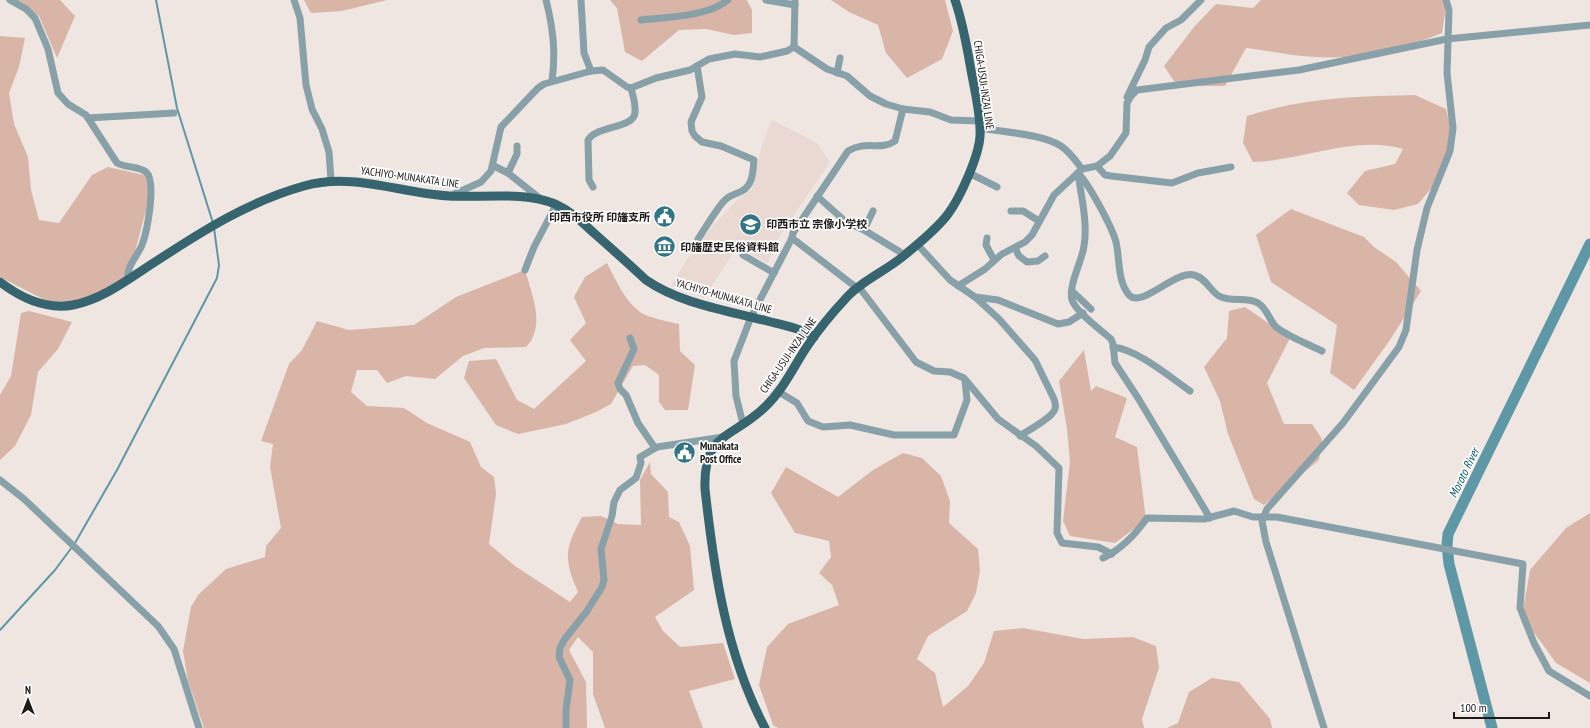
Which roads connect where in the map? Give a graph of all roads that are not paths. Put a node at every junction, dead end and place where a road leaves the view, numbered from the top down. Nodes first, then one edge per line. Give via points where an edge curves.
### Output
1 (10, 0) edge
2 (294, 0) edge
3 (546, 0) edge
4 (581, 0) edge
5 (728, 0) edge
6 (766, 0) edge
7 (955, 0) edge
8 (1202, 0) edge
9 (1446, 0) edge
10 (795, 3) edge
11 (641, 20) dead end
12 (1590, 25) edge
13 (1447, 39) junction
14 (794, 47) junction
15 (840, 58) dead end
16 (697, 66) junction
17 (591, 71) junction
18 (837, 73) junction
19 (552, 81) junction
20 (631, 88) junction
21 (1127, 103) junction
22 (903, 109) junction
23 (174, 113) dead end
24 (88, 118) junction
25 (980, 124) junction
26 (517, 146) dead end
27 (494, 166) junction
28 (1097, 166) junction
29 (1231, 167) dead end
30 (1080, 171) junction
31 (508, 173) junction
32 (969, 173) junction
33 (331, 180) junction
34 (594, 187) dead end
35 (997, 187) dead end
36 (450, 196) junction
37 (817, 196) junction
38 (543, 200) junction
39 (556, 205) junction
40 (874, 211) dead end
41 (1012, 212) dead end
42 (1040, 221) junction
43 (864, 230) junction
44 (792, 238) junction
45 (987, 238) dead end
46 (698, 239) dead end
47 (917, 244) junction
48 (1015, 248) junction
49 (743, 255) dead end
50 (905, 255) junction
51 (1045, 256) dead end
52 (994, 260) junction
53 (525, 270) dead end
54 (774, 273) junction
55 (128, 279) junction
56 (0, 282) edge
57 (958, 286) junction
58 (858, 288) junction
59 (1072, 291) junction
60 (975, 297) junction
61 (1091, 309) dead end
62 (1083, 313) junction
63 (751, 317) junction
64 (814, 337) junction
65 (630, 338) dead end
66 (1114, 347) junction
67 (1322, 351) dead end
68 (964, 378) junction
69 (1190, 391) dead end
70 (779, 392) junction
71 (743, 424) junction
72 (1020, 436) junction
73 (724, 437) junction
74 (655, 448) junction
75 (0, 480) edge
76 (1265, 515) junction
77 (1210, 518) junction
78 (1112, 554) junction
79 (1103, 558) dead end
80 (1590, 696) edge
81 (199, 728) edge
82 (566, 728) edge
83 (766, 728) edge
84 (1324, 728) edge

1 - 24 street via 31,12 35,18 48,49 58,92 68,104 82,111
2 - 33 street via 300,18 306,85 312,109 322,129
3 - 19 street via 555,59
4 - 17 street via 584,53
5 - 11 street via 715,8 702,11
6 - 10 street
7 - 25 main road, CHIGA-USUI-INZAI LINE via 963,26
8 - 21 street via 1181,20 1166,28 1149,47 1128,93
9 - 13 street via 1449,10
10 - 14 street
12 - 13 street
13 - 21 street via 1299,70 1144,88 1137,90
13 - 76 street via 1447,73 1453,128 1450,151 1425,215 1413,272 1406,330 1399,347 1343,423 1267,509
14 - 16 street via 760,57 735,54 709,59
14 - 18 street via 817,64
15 - 18 street
16 - 20 street
16 - 46 street via 702,96 691,122 695,136 702,142 721,146 754,160 752,177 746,187 741,192 731,194
17 - 19 street
17 - 20 street via 609,72 622,84
18 - 22 street via 852,80 870,96
19 - 27 street via 538,88 501,127
20 - 34 street via 634,117 595,133 588,140 589,180
21 - 28 street via 1126,133 1110,156
22 - 25 street via 930,112 951,120
22 - 37 street via 895,141 885,146 861,145 848,151
23 - 24 street
24 - 55 street via 117,163 146,171 151,179 152,188 144,238 128,272
25 - 30 street via 1061,146 1070,153
25 - 32 main road, CHIGA-USUI-INZAI LINE via 978,147
26 - 31 street via 517,154
27 - 31 street
27 - 36 street via 480,182
28 - 29 street via 1104,175 1172,183 1198,173
28 - 30 street
30 - 42 street via 1054,195
30 - 59 street via 1084,247
30 - 67 street via 1113,233 1121,277 1133,298 1142,298 1183,275 1196,275 1219,296 1256,302 1275,326
31 - 38 street
32 - 35 street
32 - 47 main road, CHIGA-USUI-INZAI LINE via 948,215
33 - 36 main road, YACHIYO-MUNAKATA LINE
33 - 55 main road, YACHIYO-MUNAKATA LINE via 265,199 241,210
36 - 38 main road, YACHIYO-MUNAKATA LINE
37 - 43 street via 846,222
37 - 44 street
38 - 39 main road, YACHIYO-MUNAKATA LINE
39 - 53 street
39 - 63 main road, YACHIYO-MUNAKATA LINE via 574,215 658,288 684,299
40 - 43 street
41 - 42 street via 1023,210
42 - 48 street via 1032,235
43 - 50 street
44 - 54 street
44 - 58 street
45 - 52 street via 986,245
47 - 50 main road, CHIGA-USUI-INZAI LINE
47 - 57 street
48 - 51 street via 1019,256 1027,262 1038,261
48 - 52 street
49 - 54 street
50 - 58 main road, CHIGA-USUI-INZAI LINE
52 - 57 street via 985,269
54 - 63 street
55 - 56 main road, YACHIYO-MUNAKATA LINE via 104,294 71,305 41,304 26,299
57 - 60 street
58 - 64 main road, CHIGA-USUI-INZAI LINE via 837,308
58 - 68 street via 916,362 934,372 950,372
59 - 61 street
59 - 62 street via 1073,304
60 - 62 street via 998,300 1058,324 1069,322
60 - 72 street via 1028,351 1054,399 1054,411
62 - 66 street via 1111,339
63 - 64 main road, YACHIYO-MUNAKATA LINE via 806,332
63 - 71 street via 734,361 736,396
64 - 70 main road, CHIGA-USUI-INZAI LINE
65 - 74 street via 634,349 618,383 638,423
66 - 69 street via 1150,362
66 - 77 street via 1114,362
68 - 70 street via 967,400 954,435 894,435 850,425 823,427 808,420 797,403
68 - 72 street via 998,419
70 - 71 main road, CHIGA-USUI-INZAI LINE
71 - 73 main road, CHIGA-USUI-INZAI LINE
72 - 78 street via 1036,446 1059,468 1059,538 1067,544 1098,547
73 - 74 street
73 - 83 main road, CHIGA-USUI-INZAI LINE via 710,453 705,474 714,564 719,594 735,652 753,703
74 - 82 street via 640,457 641,463 636,478 617,495 601,549 604,573 602,587 560,648 559,657 570,680
75 - 81 street via 158,626 174,649
76 - 77 street via 1247,516 1234,511
76 - 80 street via 1523,564 1520,608 1534,643 1549,671
76 - 84 street via 1262,521 1266,542
77 - 78 street via 1147,518 1133,537
78 - 79 street

